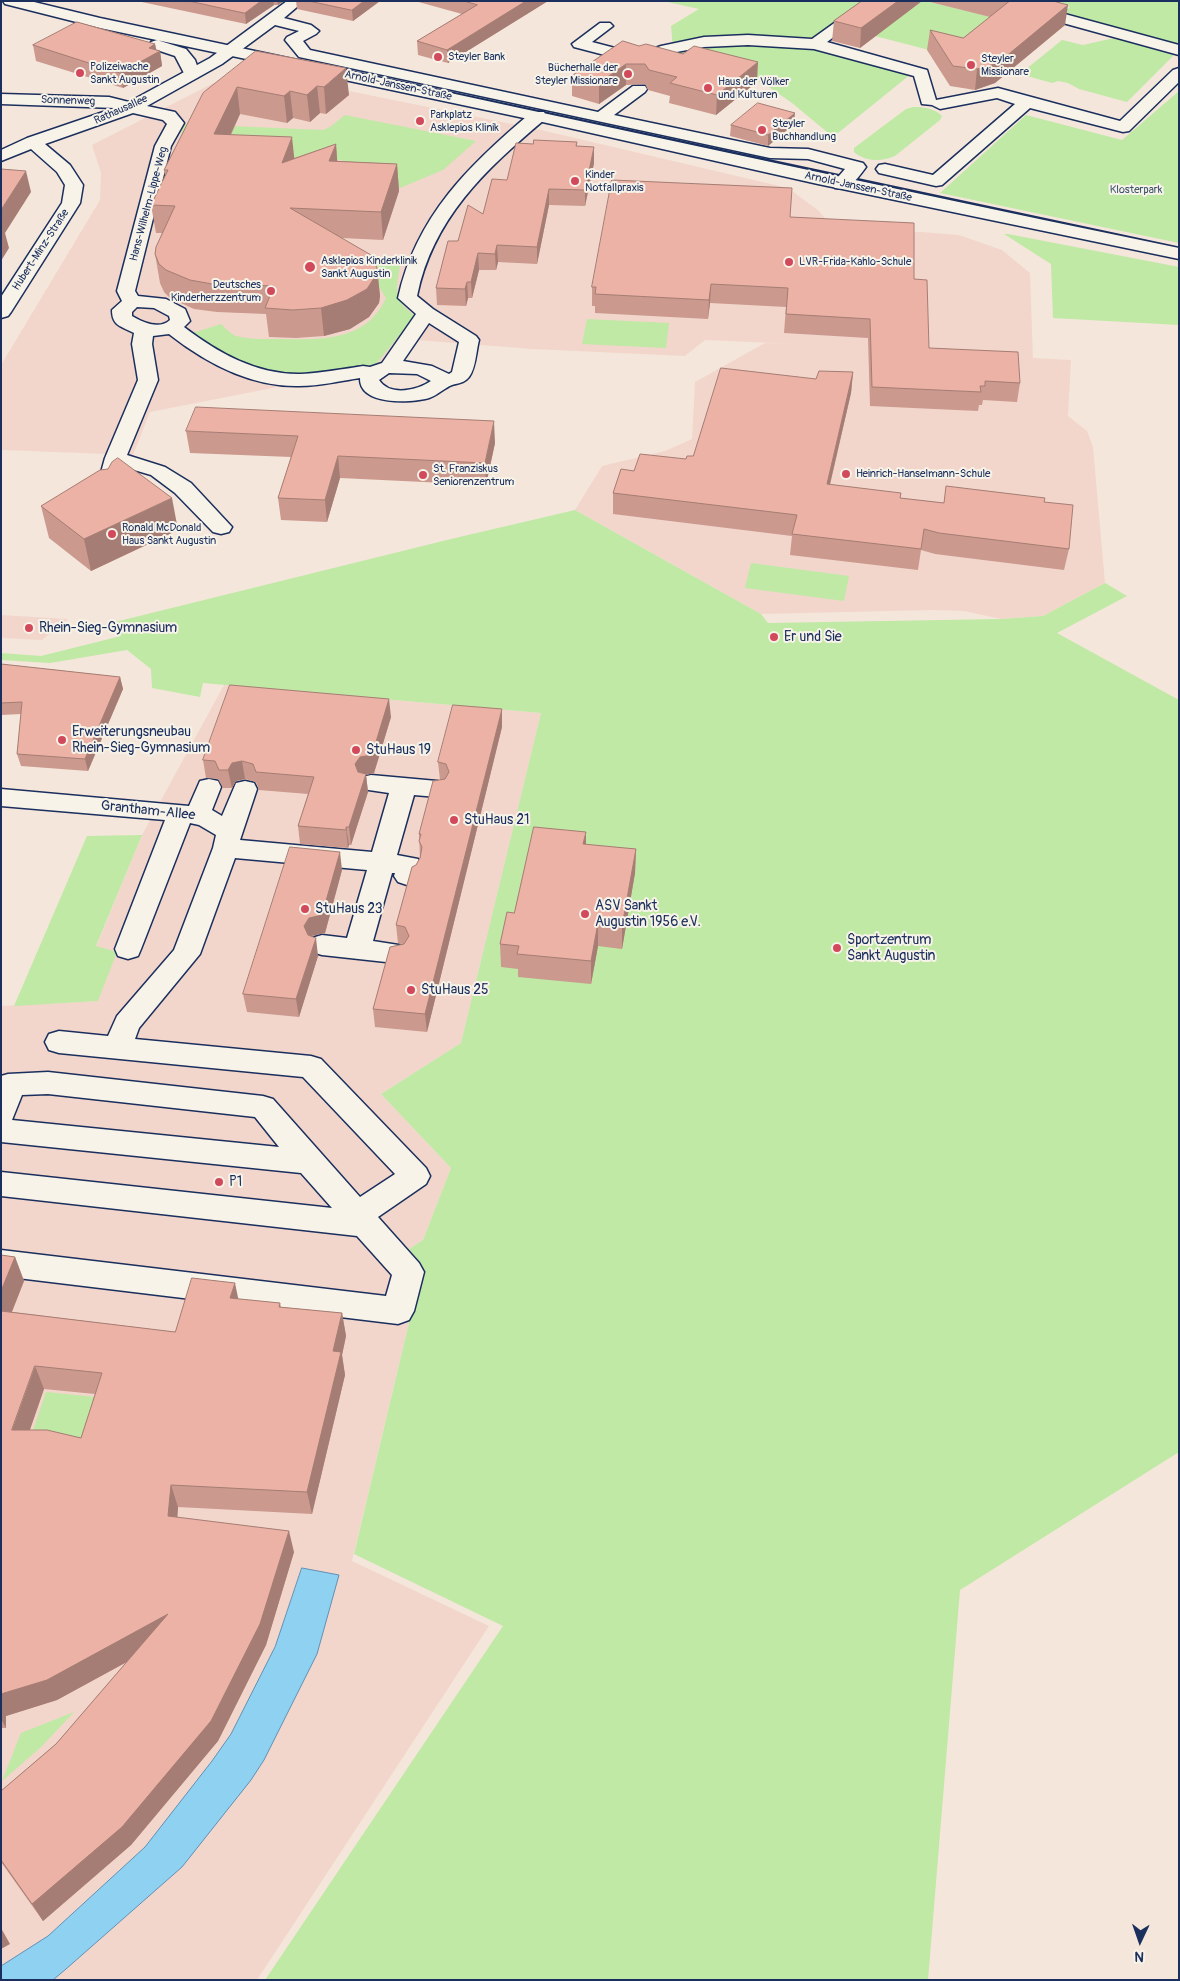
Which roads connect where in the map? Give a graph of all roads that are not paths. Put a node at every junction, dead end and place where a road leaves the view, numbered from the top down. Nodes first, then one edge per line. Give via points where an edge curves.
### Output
1 (10, 1) edge
2 (297, 1) edge
3 (875, 1) edge
4 (998, 1) edge
5 (272, 19) junction
6 (100, 24) junction
7 (605, 26) dead end
8 (815, 44) junction
9 (1179, 50) edge
10 (229, 51) junction
11 (1179, 73) edge
12 (192, 74) junction
13 (639, 89) edge
14 (1, 99) edge
15 (1027, 102) junction
16 (134, 106) junction
17 (538, 116) junction
18 (600, 118) junction
19 (32, 142) junction
20 (1, 149) edge
21 (1, 156) edge
22 (885, 169) dead end
23 (841, 184) junction
24 (1179, 254) edge
25 (132, 302) junction
26 (1, 312) edge
27 (426, 313) junction
28 (173, 328) junction
29 (144, 331) junction
30 (381, 370) junction
31 (445, 381) junction
32 (115, 458) junction
33 (106, 494) edge
34 (221, 527) dead end
35 (371, 783) dead end
36 (404, 786) junction
37 (209, 787) dead end
38 (245, 789) dead end
39 (437, 789) edge
40 (1, 797) edge
41 (189, 815) junction
42 (227, 840) junction
43 (382, 863) junction
44 (410, 865) dead end
45 (322, 945) dead end
46 (128, 949) dead end
47 (357, 949) junction
48 (395, 953) edge
49 (59, 1042) dead end
50 (118, 1047) junction
51 (5, 1083) edge
52 (1, 1113) edge
53 (1, 1130) edge
54 (309, 1162) junction
55 (1, 1184) edge
56 (361, 1219) junction
57 (1, 1263) edge

1 - 6 main road, Arnold-Janssen-Straße
2 - 5 main road
3 - 8 main road
4 - 9 main road
5 - 10 main road
5 - 18 main road via 311,31 293,40 305,54
6 - 10 main road, Arnold-Janssen-Straße
6 - 12 main road, Arnold-Janssen-Straße via 120,35 179,50 187,58
7 - 8 main road via 580,44 639,59 667,49 704,42 748,40
8 - 15 main road via 921,73 934,102 998,93
10 - 12 main road, Rathausallee
10 - 17 main road, Arnold-Janssen-Straße
11 - 15 main road via 1123,127
12 - 16 main road, Rathausallee
13 - 18 main road
14 - 16 main road, Sonnenweg via 109,102
15 - 22 main road via 936,181
16 - 19 main road, Rathausallee
16 - 25 main road, Hans-Wilhelm-Lippe-Weg via 169,116 176,123 163,146 139,236 126,291
17 - 23 main road, Arnold-Janssen-Straße
17 - 27 main road via 465,186 430,234 409,276 407,298
18 - 23 main road via 770,153 808,154 857,167
19 - 20 main road, Rathausallee
19 - 21 main road, Rathausallee
19 - 26 main road, Hubert-Minz-Straße via 64,169 74,185 71,203
23 - 24 main road, Arnold-Janssen-Straße
25 - 28 main road via 158,303 178,313 180,321
25 - 29 main road, Hans-Wilhelm-Lippe-Weg via 122,310 122,319
27 - 30 main road
27 - 31 main road via 469,340 461,374 456,379
28 - 29 main road
28 - 30 main road via 228,364 251,373 291,380
29 - 32 main road via 142,344 148,380
30 - 31 main road via 414,367 425,369
30 - 31 main road via 369,380 371,385 376,390 398,395 425,392
32 - 33 main road
32 - 34 main road via 158,471 183,488
35 - 36 main road
36 - 39 main road
36 - 43 main road
37 - 41 main road
38 - 42 main road
40 - 41 main road, Grantham-Allee
41 - 42 main road, Grantham-Allee via 206,817
41 - 46 main road
42 - 43 main road
42 - 50 main road via 186,954 127,1023
43 - 44 main road
43 - 47 main road
45 - 47 main road
47 - 48 main road
49 - 50 main road
50 - 56 main road via 311,1067 416,1176
51 - 52 main road via 8,1096
51 - 54 main road via 48,1083 263,1107
53 - 54 main road
54 - 56 main road
55 - 56 main road
56 - 57 main road via 408,1272 398,1311

